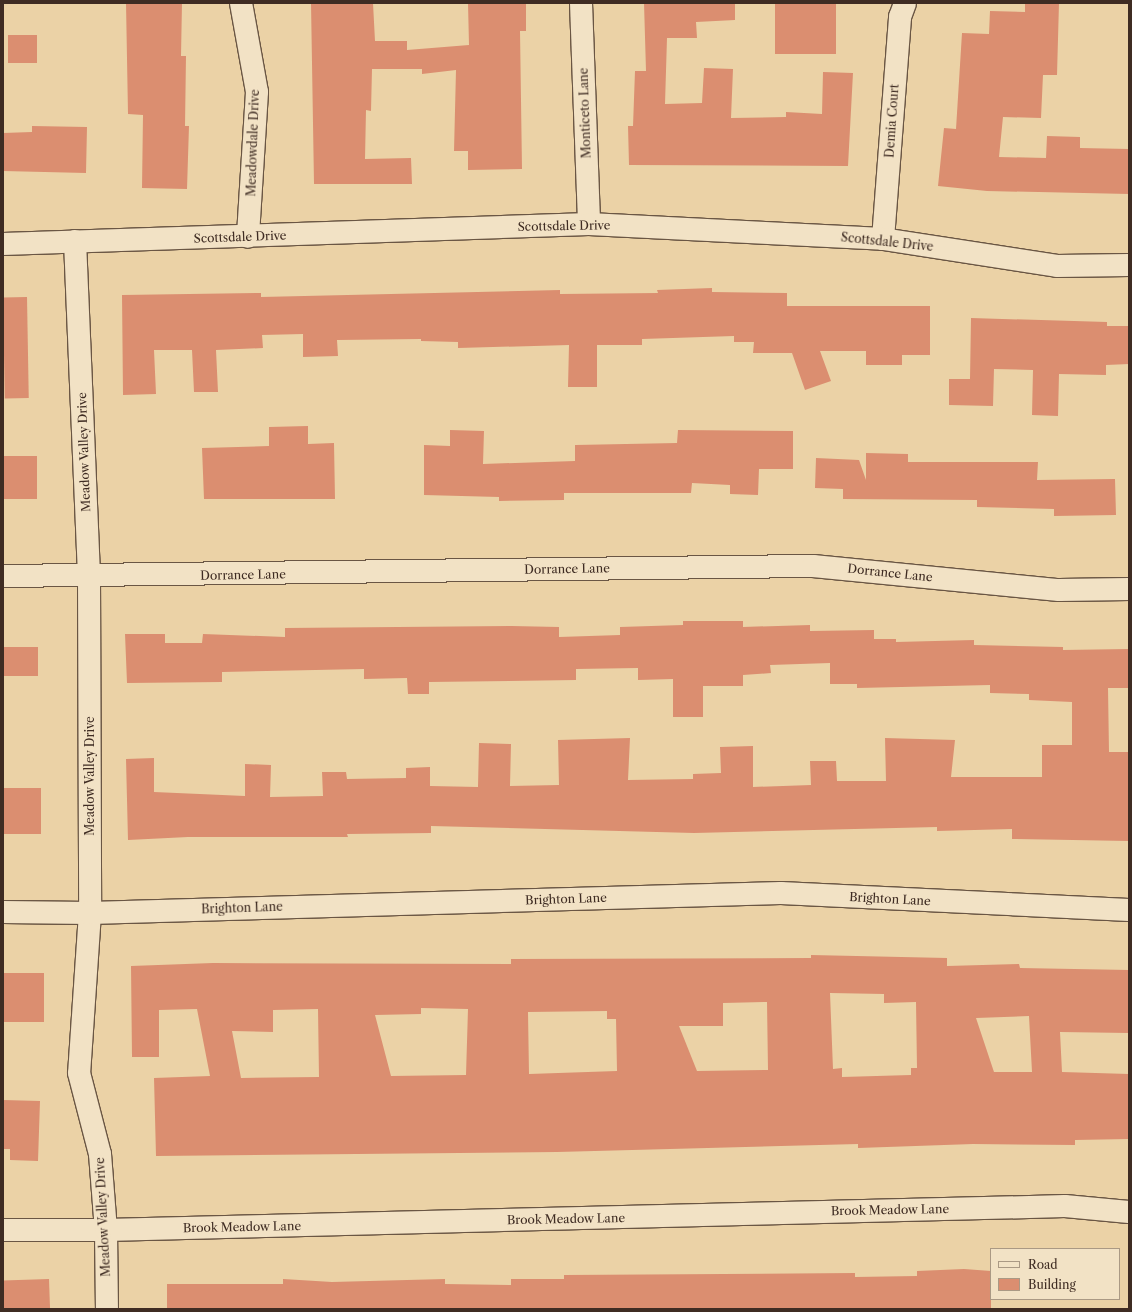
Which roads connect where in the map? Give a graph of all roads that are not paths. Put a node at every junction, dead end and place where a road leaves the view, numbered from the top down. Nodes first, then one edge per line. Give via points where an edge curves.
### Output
1 (241, 3) edge
2 (581, 3) edge
3 (905, 3) edge
4 (589, 224) junction
5 (248, 237) junction
6 (884, 239) junction
7 (75, 240) junction
8 (3, 244) edge
9 (1127, 264) edge
10 (3, 576) edge
11 (89, 577) junction
12 (1129, 589) edge
13 (1129, 910) edge
14 (3, 912) edge
15 (90, 913) junction
16 (1129, 1212) edge
17 (3, 1230) edge
18 (106, 1230) junction
19 (107, 1309) edge

1 - 5 street, Meadowdale Drive via 257,92
2 - 4 street, Monticeto Lane
3 - 6 street, Demia Court via 900,17
4 - 5 street, Scottsdale Drive
4 - 6 street, Scottsdale Drive
5 - 7 street, Scottsdale Drive
6 - 9 street, Scottsdale Drive via 1057,266
7 - 8 street, Scottsdale Drive
7 - 11 street, Meadow Valley Drive
10 - 11 street, Dorrance Lane
11 - 12 street, Dorrance Lane via 813,566 1059,590
11 - 15 street, Meadow Valley Drive
13 - 15 street, Brighton Lane via 781,893
14 - 15 street, Brighton Lane
15 - 18 street, Meadow Valley Drive via 79,1073 100,1154
16 - 18 street, Brook Meadow Lane via 1065,1206
17 - 18 street, Brook Meadow Lane
18 - 19 street, Meadow Valley Drive

